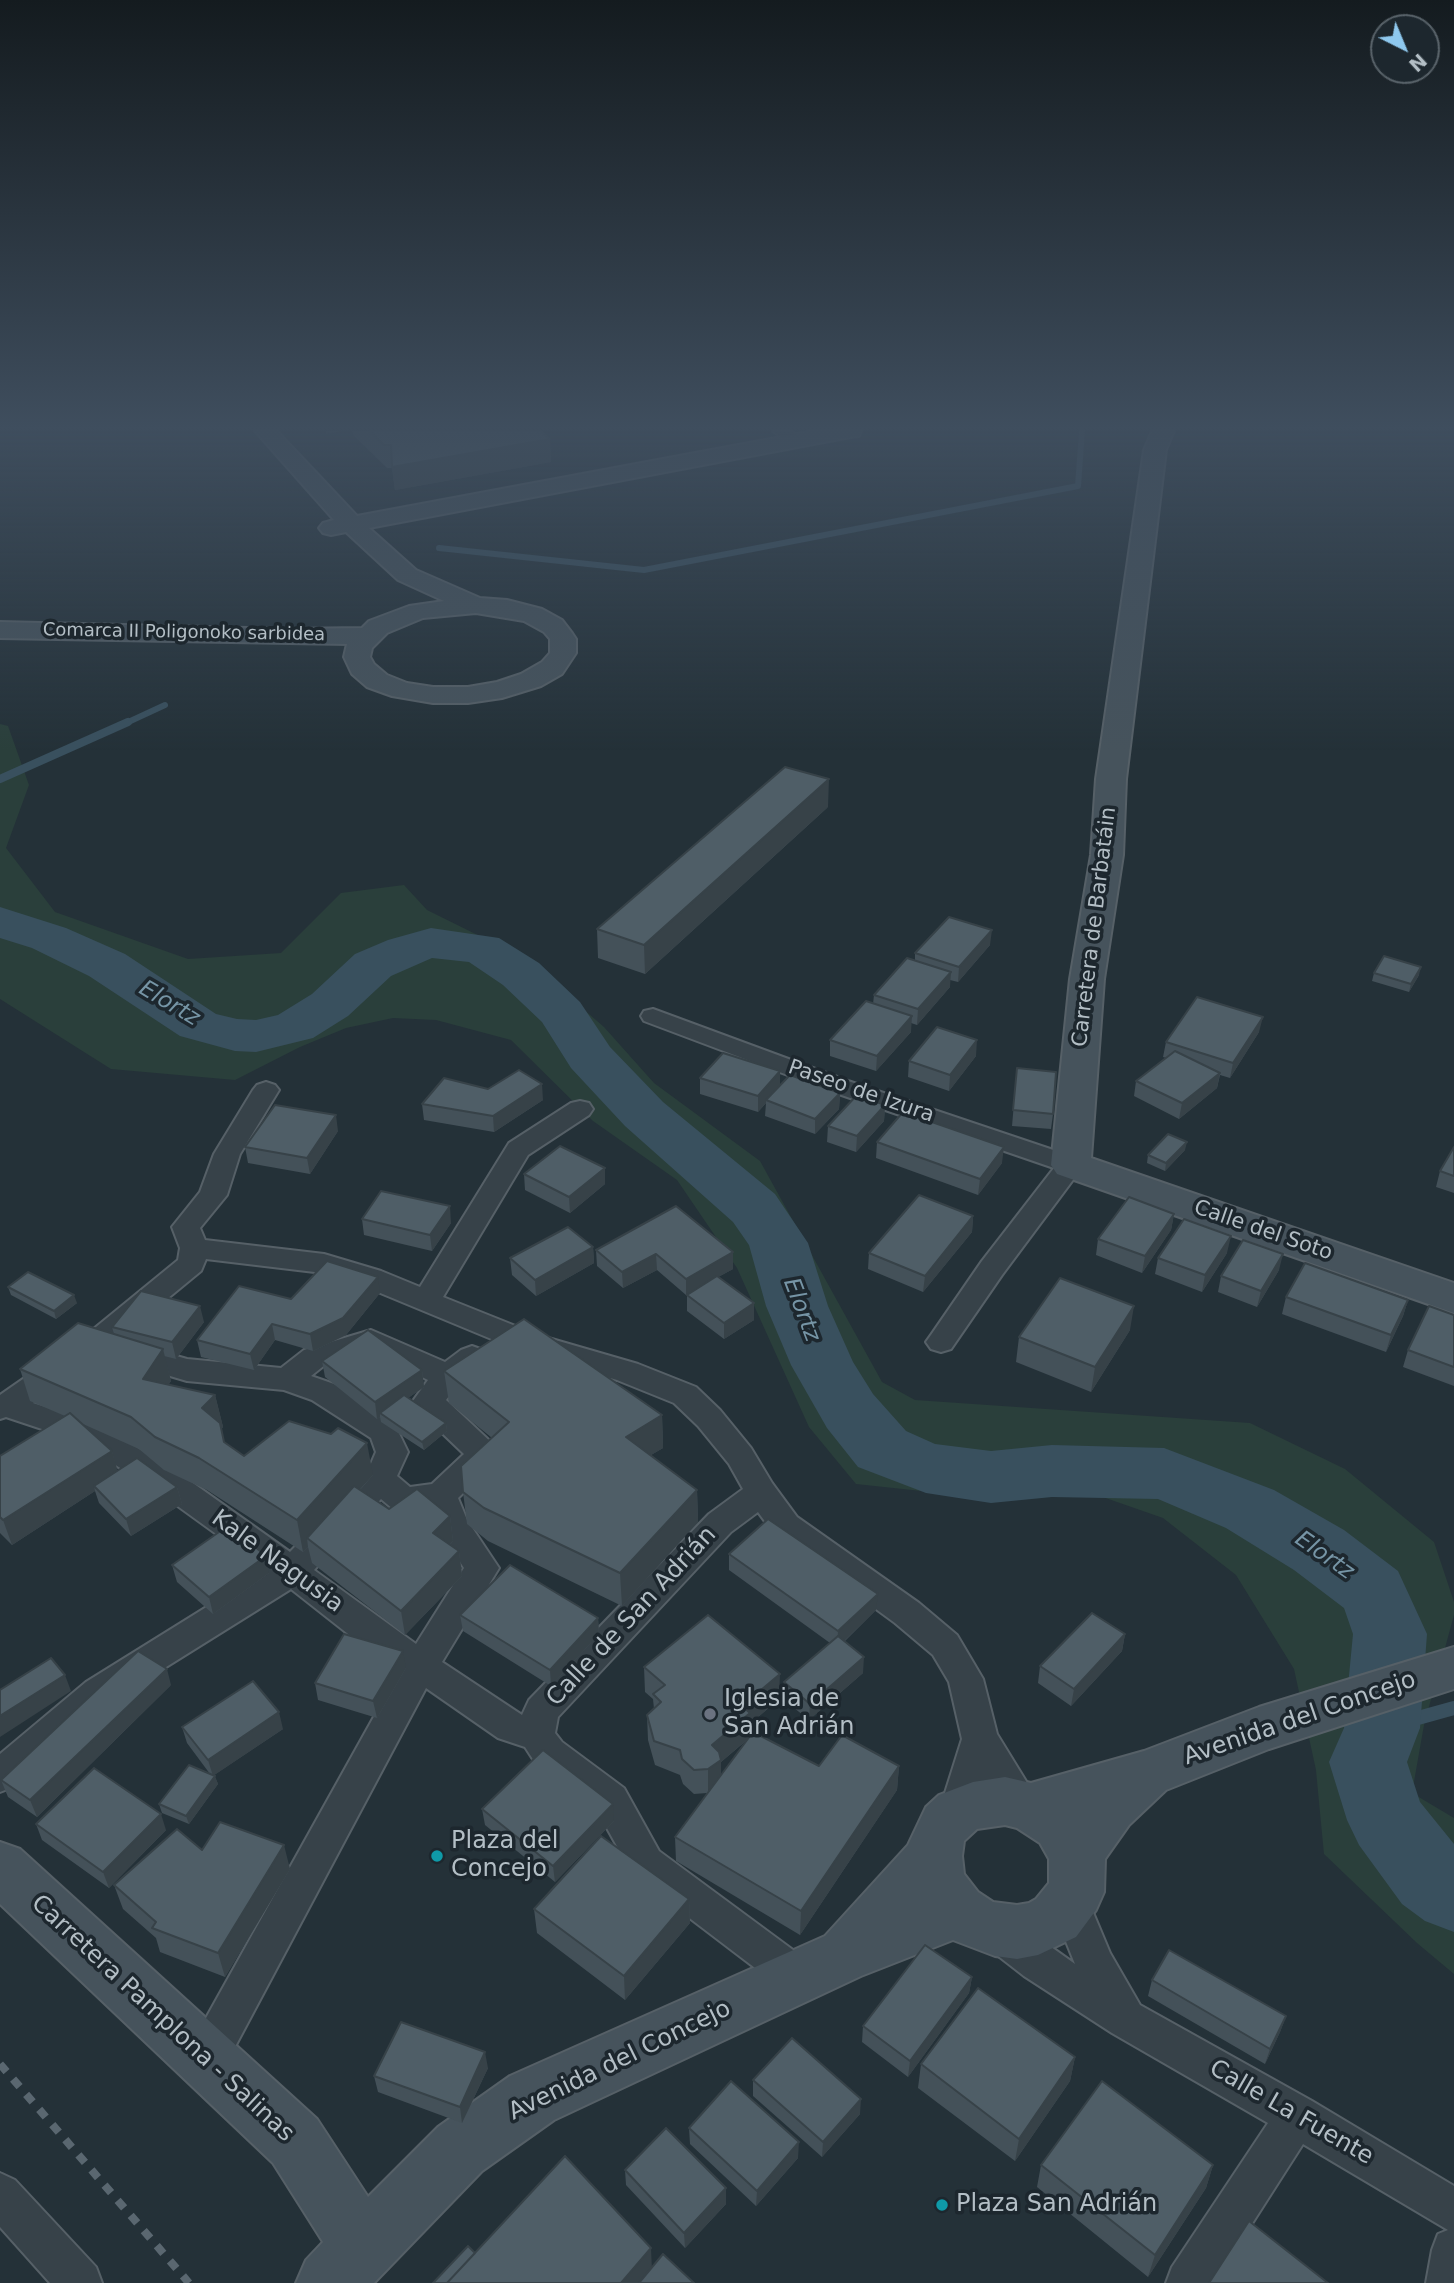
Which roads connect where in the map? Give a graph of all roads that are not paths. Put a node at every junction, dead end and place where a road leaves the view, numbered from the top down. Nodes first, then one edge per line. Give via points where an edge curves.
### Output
1 (349, 538) edge
2 (357, 538) edge
3 (1143, 538) edge
4 (372, 573) dead end
5 (388, 593) dead end
6 (476, 606) junction
7 (393, 620) junction
8 (0, 630) edge
9 (367, 636) junction
10 (0, 646) edge
11 (362, 668) junction
12 (653, 1016) dead end
13 (266, 1090) dead end
14 (580, 1109) dead end
15 (1071, 1165) junction
16 (194, 1248) junction
17 (1454, 1298) edge
18 (427, 1300) junction
19 (503, 1332) junction
20 (941, 1342) dead end
21 (95, 1343) junction
22 (447, 1377) junction
23 (287, 1379) junction
24 (4, 1407) edge
25 (380, 1480) junction
26 (761, 1492) junction
27 (441, 1495) junction
28 (292, 1571) junction
29 (421, 1665) junction
30 (1454, 1668) edge
31 (537, 1735) junction
32 (980, 1739) junction
33 (1147, 1773) junction
34 (0, 1776) edge
35 (1027, 1806) junction
36 (946, 1834) junction
37 (0, 1867) edge
38 (1073, 1879) junction
39 (977, 1920) junction
40 (819, 1967) junction
41 (1126, 2020) junction
42 (205, 2059) junction
43 (1297, 2116) junction
44 (0, 2195) edge
45 (1454, 2211) edge
46 (1454, 2250) edge
47 (356, 2271) edge
48 (80, 2283) edge
49 (1188, 2283) edge
50 (1448, 2283) edge

1 - 4 street
2 - 6 street via 407,575
3 - 15 street, Carretera de Barbatáin via 1111,779 1107,855 1087,979
5 - 7 street
6 - 7 street via 418,611
6 - 11 street, Comarca II Poligonoko sarbidea via 520,612 552,626 563,639 563,653 552,668 531,680 468,695 402,690 377,681
7 - 9 street
8 - 9 street, Comarca II Poligonoko sarbidea
9 - 11 street via 357,657
10 - 11 street, Comarca II Poligonoko sarbidea via 262,652
12 - 15 street, Paseo de Izura
13 - 16 street via 227,1154 213,1195 186,1227
14 - 18 street via 518,1149
15 - 17 street, Calle del Soto
15 - 20 street
16 - 18 street via 324,1264
16 - 21 street via 191,1264
18 - 19 street
19 - 22 street
19 - 26 street via 685,1395 740,1456
21 - 23 street via 187,1370
21 - 24 street
22 - 23 street via 371,1340 315,1357
22 - 27 street via 428,1401 484,1454
23 - 25 street via 323,1392 383,1431 392,1452
24 - 28 street, Kale Nagusia via 89,1433 172,1485
25 - 27 street via 404,1500
25 - 28 street
26 - 31 street, Calle de San Adrián via 720,1523 542,1711
26 - 32 street via 786,1527 945,1645 966,1679
27 - 29 street via 453,1525 482,1568
28 - 29 street, Kale Nagusia
28 - 34 street via 98,1692
29 - 31 street, Kale Nagusia via 510,1727
29 - 42 street
30 - 33 street, Avenida del Concejo via 1259,1730
31 - 40 street via 549,1753 611,1800 646,1863
32 - 35 street
32 - 36 street
33 - 35 street, Avenida del Concejo
33 - 38 street, Avenida del Concejo via 1110,1808
35 - 36 street via 989,1802
35 - 38 street via 1059,1826
36 - 39 street via 936,1874 943,1892
36 - 40 street, Avenida del Concejo
37 - 42 street, Carretera Pamplona - Salinas
38 - 39 street via 1056,1918 1038,1928 1017,1932
38 - 41 street via 1095,1965
39 - 40 street, Avenida del Concejo
39 - 41 street, Calle La Fuente
40 - 47 street, Avenida del Concejo via 532,2098 460,2149
41 - 43 street, Calle La Fuente
42 - 47 street, Carretera Pamplona - Salinas via 295,2141
43 - 45 street, Calle La Fuente
43 - 49 street
44 - 48 street
46 - 50 street

